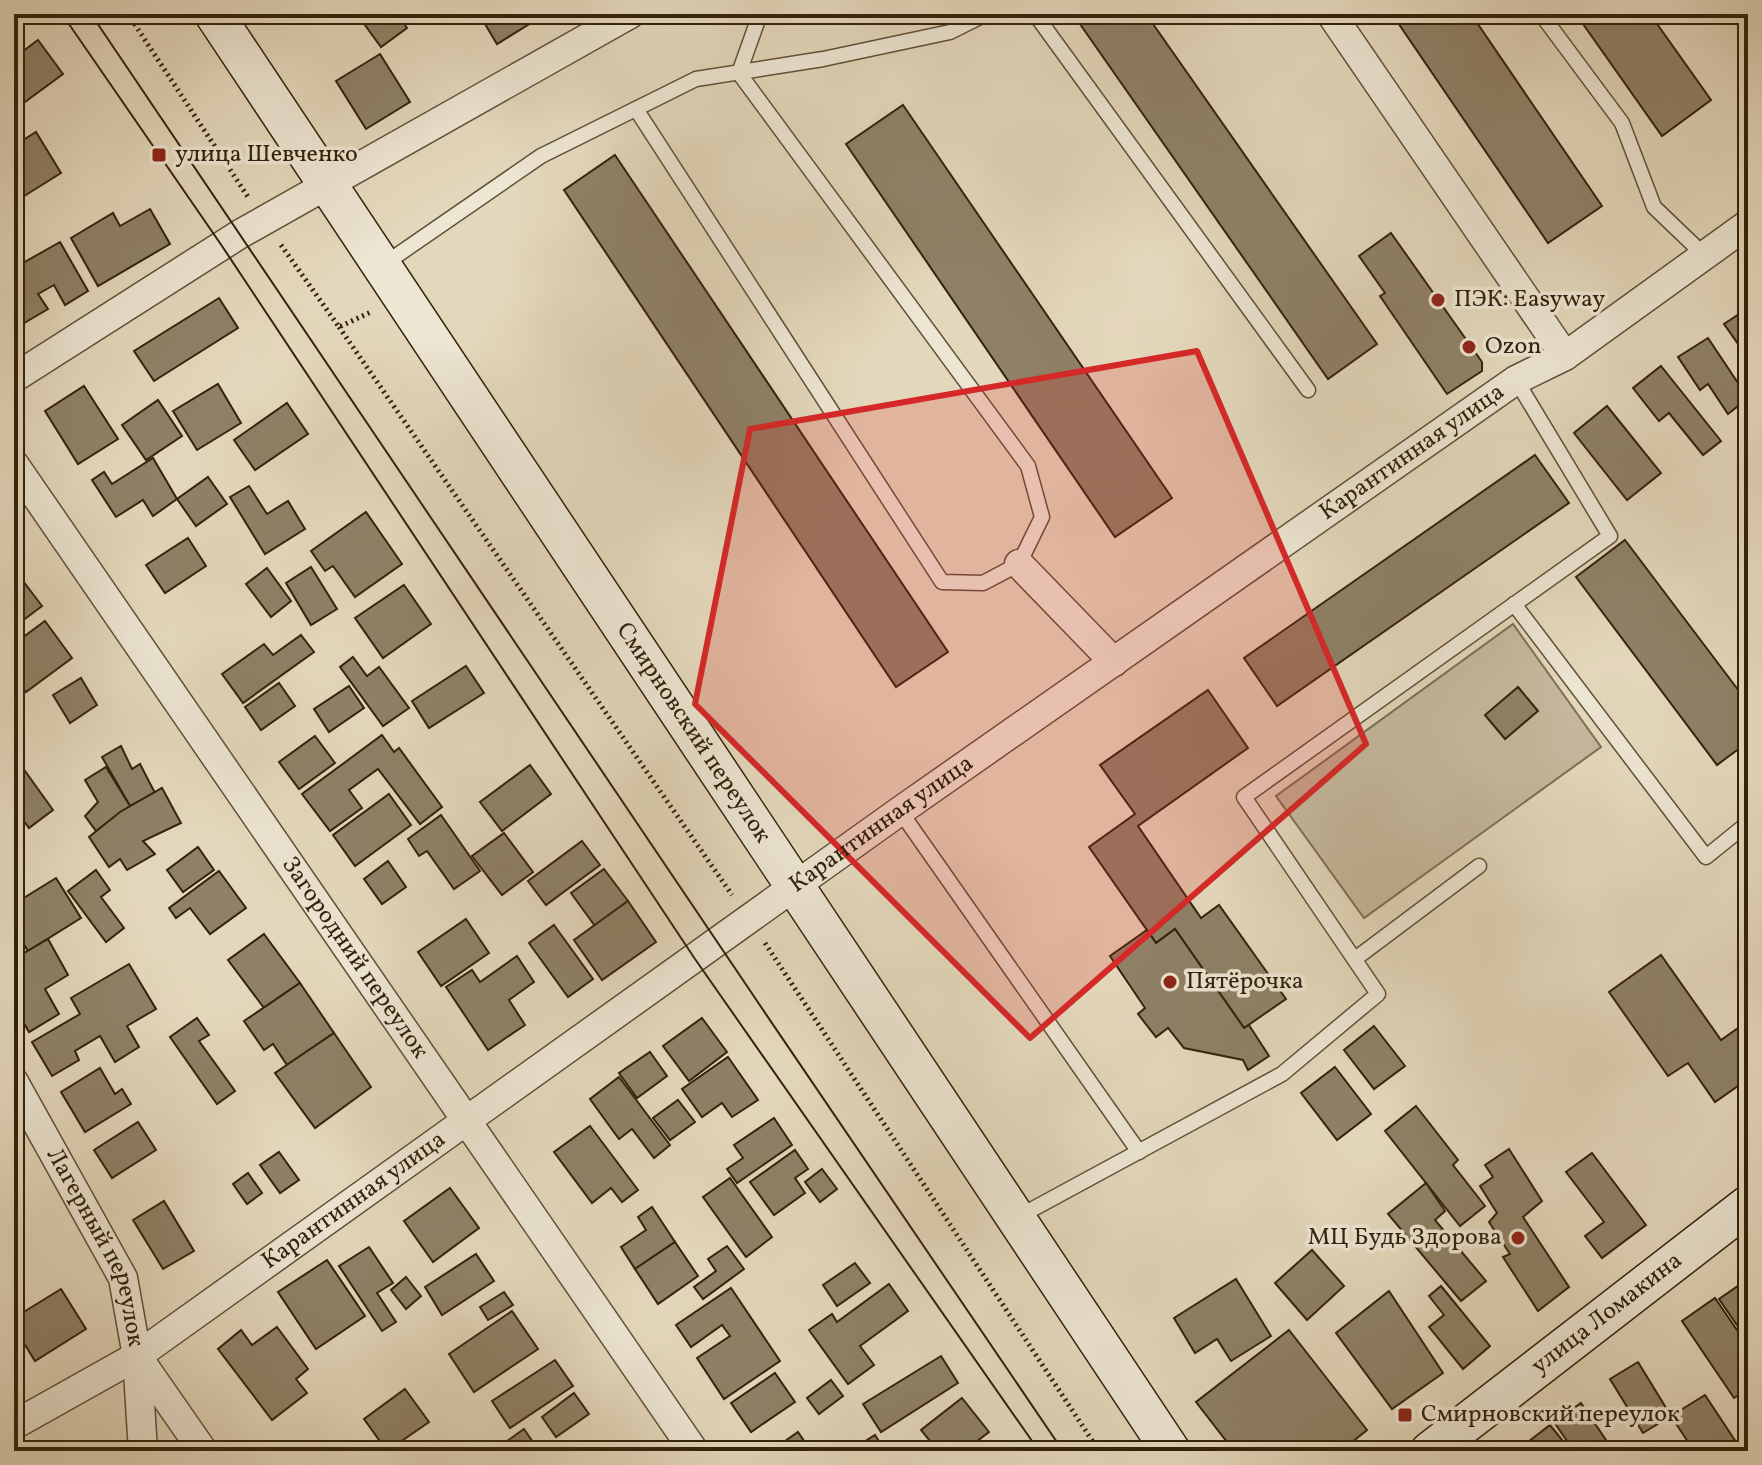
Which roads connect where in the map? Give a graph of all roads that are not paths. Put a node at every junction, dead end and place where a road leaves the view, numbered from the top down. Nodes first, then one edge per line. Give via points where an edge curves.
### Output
1 (214, 14) edge
2 (630, 14) edge
3 (760, 14) edge
4 (986, 14) edge
5 (1035, 14) edge
6 (1331, 14) edge
7 (1541, 14) edge
8 (739, 73) junction
9 (636, 109) junction
10 (329, 186) junction
11 (1748, 224) edge
12 (1703, 254) junction
13 (383, 265) junction
14 (1565, 356) junction
15 (14, 378) edge
16 (1516, 380) junction
17 (1308, 390) dead end
18 (14, 464) edge
19 (1019, 564) junction
20 (1514, 604) junction
21 (1114, 662) junction
22 (900, 811) junction
23 (1748, 823) edge
24 (1479, 866) dead end
25 (797, 887) junction
26 (1355, 959) junction
27 (14, 1082) edge
28 (466, 1124) junction
29 (1139, 1152) junction
30 (1748, 1205) edge
31 (1017, 1217) junction
32 (137, 1356) junction
33 (14, 1425) edge
34 (143, 1451) edge
35 (203, 1451) edge
36 (694, 1451) edge
37 (1171, 1451) edge
38 (1430, 1451) edge

1 - 10 main road, Смирновский переулок
2 - 10 street
3 - 8 lane
4 - 8 lane via 950,32
5 - 17 lane
6 - 14 street
7 - 12 lane via 1622,123 1654,207
8 - 9 lane via 696,79
8 - 19 lane via 1028,466 1042,517
9 - 13 lane via 541,156
9 - 19 lane via 942,582 983,583
10 - 13 main road, Смирновский переулок
10 - 15 street via 240,234
11 - 12 street, Карантинная улица
12 - 14 street, Карантинная улица
13 - 25 main road, Смирновский переулок
14 - 16 street, Карантинная улица
16 - 20 lane via 1610,536
16 - 21 street, Карантинная улица
18 - 28 street, Загородний переулок
19 - 21 street
20 - 23 lane via 1706,857
20 - 26 lane via 1244,797
21 - 22 street, Карантинная улица
22 - 25 street, Карантинная улица
22 - 29 lane
24 - 26 lane
25 - 28 street, Карантинная улица
25 - 31 main road, Смирновский переулок
26 - 29 lane via 1378,994 1282,1074
27 - 32 street, Лагерный переулок via 123,1278
28 - 32 street, Карантинная улица
28 - 36 street, Загородний переулок
29 - 31 lane
30 - 38 main road, улица Ломакина
31 - 37 main road, Смирновский переулок
32 - 33 street, Карантинная улица
32 - 34 street
32 - 35 street, Лагерный переулок

